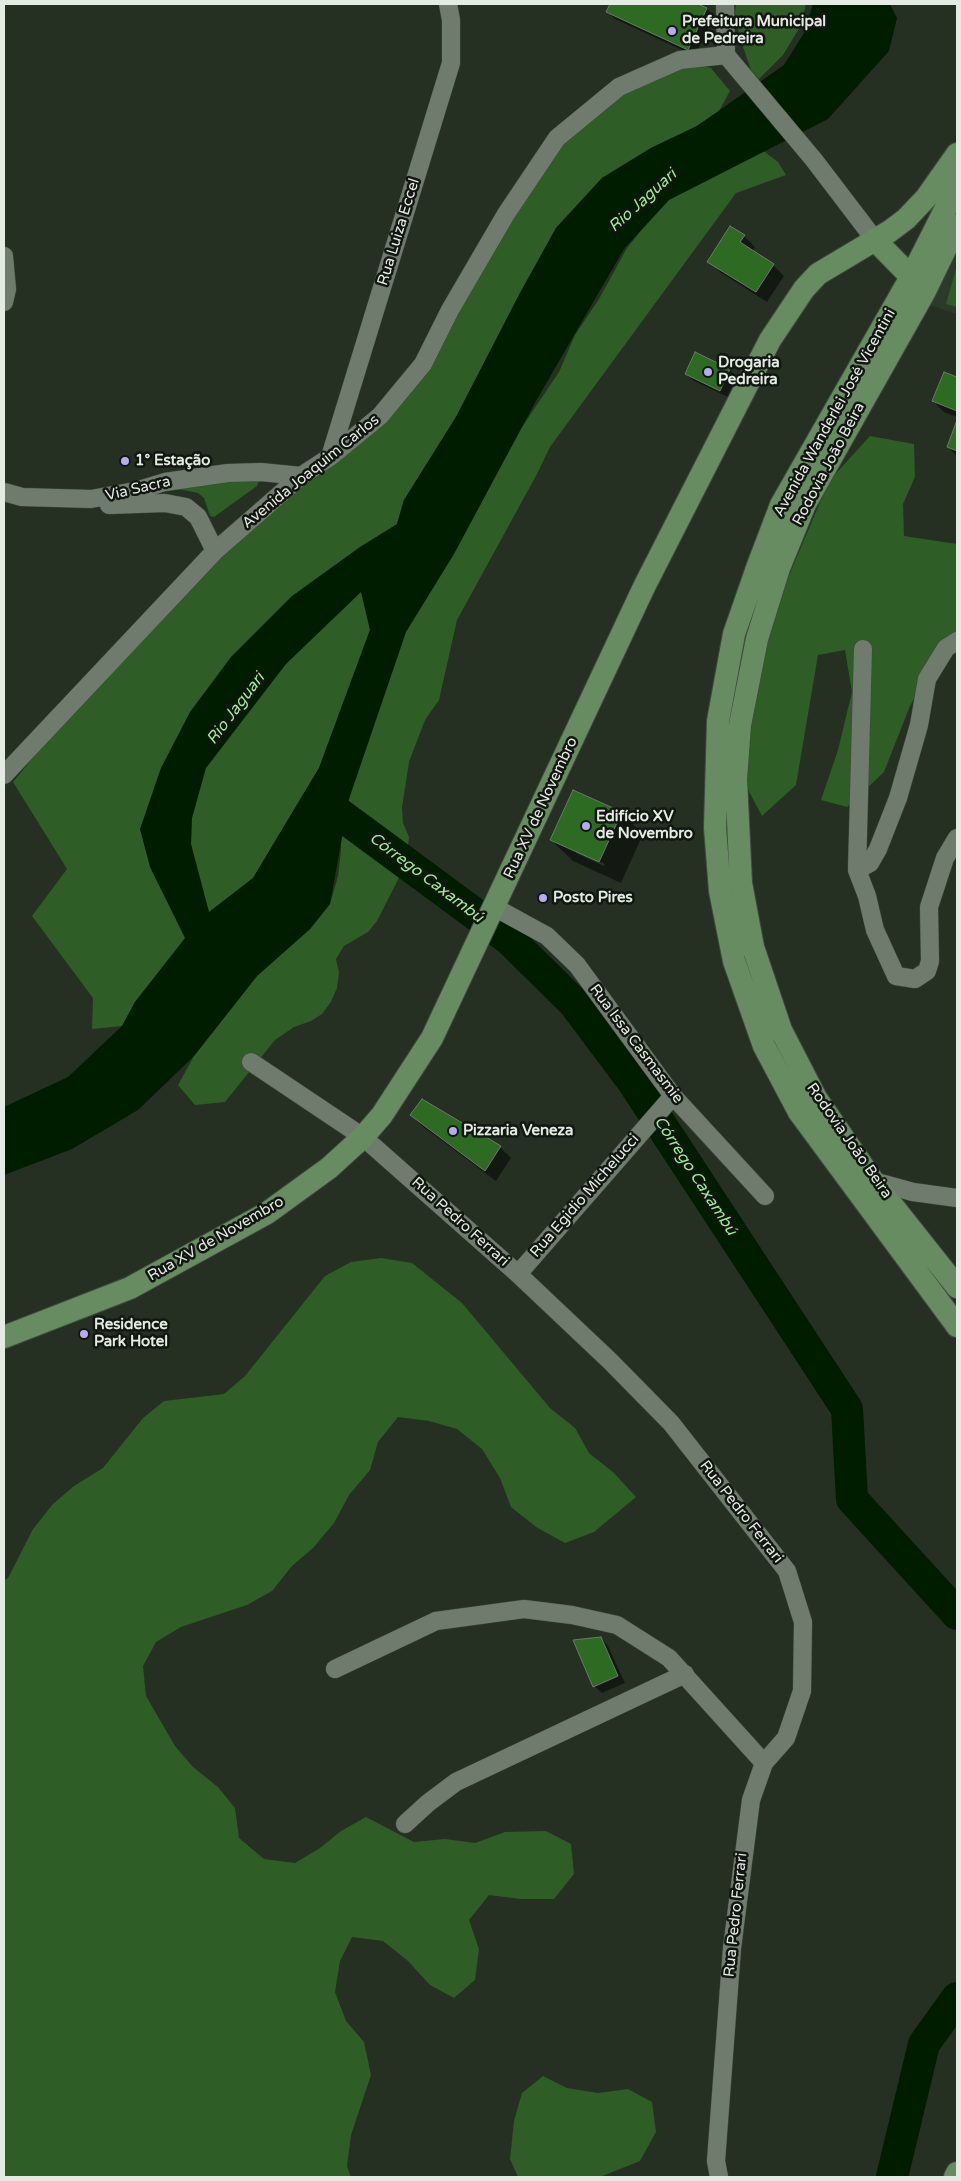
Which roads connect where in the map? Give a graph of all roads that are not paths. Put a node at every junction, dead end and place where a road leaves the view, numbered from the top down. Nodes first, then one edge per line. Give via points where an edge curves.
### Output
1 (448, 4) edge
2 (725, 4) edge
3 (726, 55) junction
4 (957, 154) edge
5 (957, 186) edge
6 (957, 225) edge
7 (875, 240) junction
8 (4, 256) edge
9 (918, 284) junction
10 (4, 302) edge
11 (330, 457) junction
12 (301, 476) junction
13 (4, 492) edge
14 (4, 500) edge
15 (101, 502) junction
16 (215, 551) junction
17 (957, 641) edge
18 (863, 649) dead end
19 (4, 775) edge
20 (957, 838) edge
21 (857, 870) junction
22 (493, 909) junction
23 (251, 1062) dead end
24 (669, 1100) junction
25 (799, 1112) joint
26 (363, 1137) junction
27 (873, 1181) junction
28 (765, 1196) dead end
29 (957, 1198) edge
30 (518, 1274) junction
31 (957, 1287) edge
32 (957, 1326) edge
33 (4, 1337) edge
34 (335, 1669) dead end
35 (685, 1674) junction
36 (764, 1763) junction
37 (405, 1824) dead end
38 (957, 2173) edge
39 (719, 2177) edge
40 (955, 2177) edge

1 - 11 street, Rua Luiza Eccel via 451,63
2 - 3 street
3 - 7 street via 814,160
3 - 11 street, Avenida Joaquim Carlos via 680,60 619,87 557,138 506,214 450,310 424,364 380,416
4 - 7 main road, Rua XV de Novembro via 926,198 906,219
5 - 9 main road, Avenida Wanderlei José Vicentini
6 - 9 main road, Rodovia João Beira
7 - 9 main road
7 - 22 main road, Rua XV de Novembro via 818,274 770,340 644,587
8 - 10 street via 7,289
9 - 25 main road, Avenida Wanderlei José Vicentini via 781,505 734,634 718,721 715,828 720,891 733,952 764,1046
9 - 27 main road, Rodovia João Beira via 804,504 779,568 757,639 740,725 736,780 737,832 753,947 781,1030 816,1098
11 - 12 street, Avenida Joaquim Carlos
12 - 15 street, Via Sacra via 228,473 166,482
12 - 16 street, Avenida Joaquim Carlos
13 - 15 street, Via Sacra via 22,497
14 - 15 street, Via Sacra via 21,504
15 - 16 street, Via Sacra via 186,506 198,517
16 - 19 street, Avenida Joaquim Carlos
17 - 21 street via 946,648 927,679 919,725 898,798 878,850 870,863
18 - 21 street
20 - 21 street via 946,858 929,908 930,961 927,971 915,979 896,976 875,930
22 - 24 street, Rua Issa Casmasmie via 547,936 577,965
22 - 26 main road, Rua XV de Novembro via 432,1038 382,1115
23 - 26 street, Rua Pedro Ferrari
24 - 28 street, Rua Issa Casmasmie
24 - 30 street, Rua Egidio Michelucci
25 - 32 main road, Rodovia João Beira
26 - 30 street, Rua Pedro Ferrari
26 - 33 main road, Rua XV de Novembro via 329,1168 267,1213 130,1288
27 - 29 street via 913,1192
27 - 31 main road, Rodovia João Beira
30 - 36 street, Rua Pedro Ferrari via 672,1423 788,1571 803,1622 802,1691 786,1738
34 - 35 street via 436,1621 524,1609 572,1614 617,1625 669,1658
35 - 36 street
35 - 37 street via 456,1782
36 - 39 street, Rua Pedro Ferrari via 751,1800 732,1948 716,2161
38 - 40 main road

